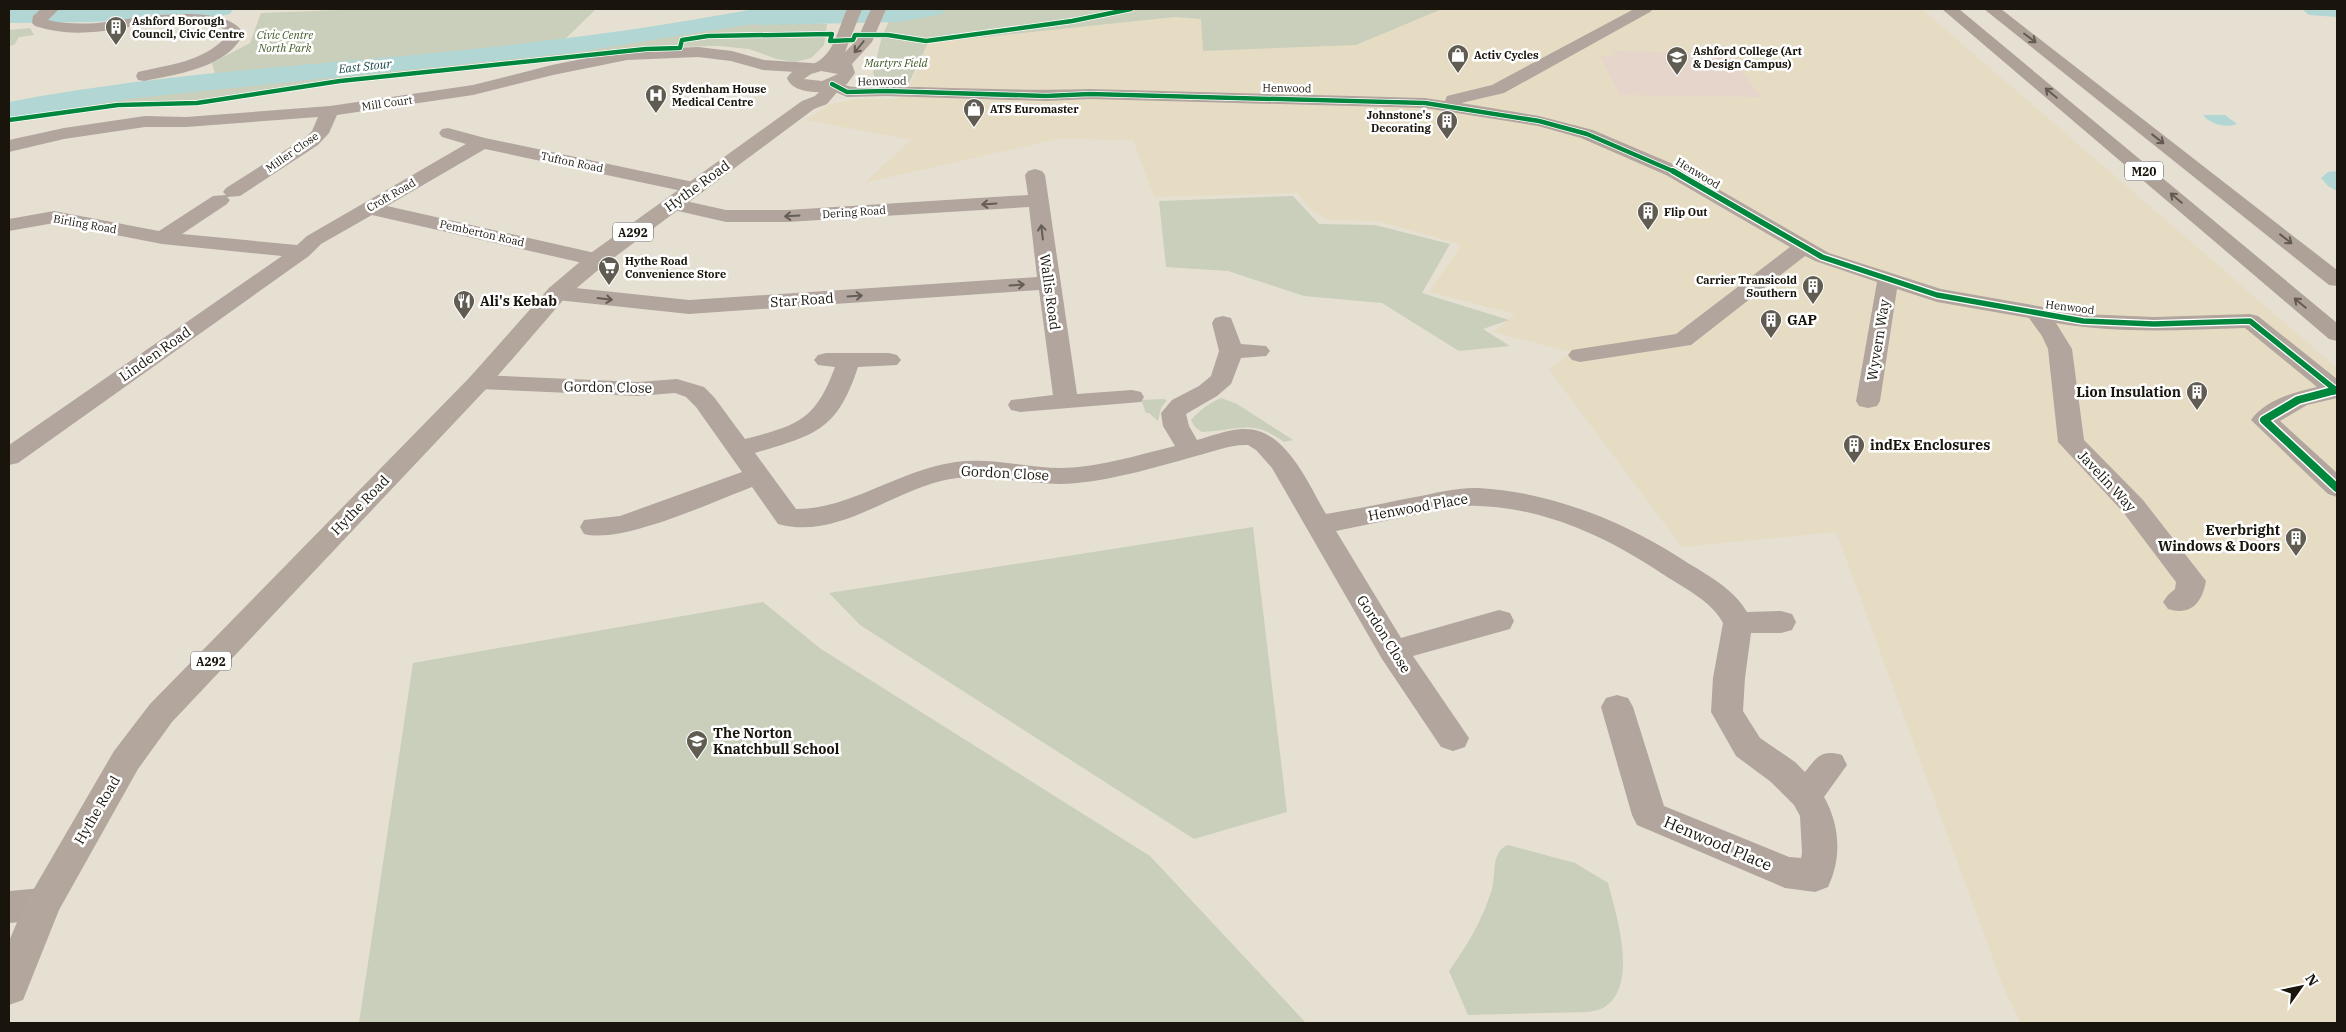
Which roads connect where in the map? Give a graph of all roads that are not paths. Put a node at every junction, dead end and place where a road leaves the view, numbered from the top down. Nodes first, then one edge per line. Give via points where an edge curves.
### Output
1 (1645, 9) edge
2 (1950, 9) edge
3 (1992, 9) edge
4 (53, 12) edge
5 (852, 14) edge
6 (876, 14) edge
7 (763, 65) junction
8 (816, 67) junction
9 (846, 72) junction
10 (144, 76) dead end
11 (820, 90) junction
12 (1498, 90) junction
13 (886, 91) junction
14 (1425, 103) junction
15 (330, 111) junction
16 (1492, 112) junction
17 (448, 134) dead end
18 (482, 143) junction
19 (9, 146) edge
20 (1040, 184) joint
21 (696, 188) junction
22 (672, 204) junction
23 (369, 208) junction
24 (9, 225) edge
25 (162, 238) junction
26 (1804, 247) junction
27 (302, 252) junction
28 (596, 260) junction
29 (1047, 274) junction
30 (1888, 279) junction
31 (2337, 280) edge
32 (557, 293) junction
33 (2037, 314) junction
34 (1223, 323) dead end
35 (2337, 334) edge
36 (1231, 351) junction
37 (1258, 351) dead end
38 (1580, 355) dead end
39 (889, 360) dead end
40 (479, 382) junction
41 (1132, 397) dead end
42 (1868, 401) dead end
43 (1066, 402) junction
44 (1020, 405) dead end
45 (739, 449) junction
46 (1190, 450) junction
47 (9, 457) edge
48 (757, 476) junction
49 (2337, 488) edge
50 (1319, 525) junction
51 (594, 527) dead end
52 (2178, 602) dead end
53 (1499, 621) dead end
54 (1781, 622) dead end
55 (1738, 624) junction
56 (1392, 651) junction
57 (1617, 707) dead end
58 (1453, 738) dead end
59 (1830, 765) dead end
60 (1806, 795) junction
61 (26, 906) edge
62 (9, 987) edge

1 - 12 street, Henwood
35 -> 2 highway, M20
3 -> 31 highway, M20
4 - 10 street via 40,23 54,28 85,28 180,17 221,21 235,31 235,38 218,52 184,67
5 - 8 main road via 838,51
6 -> 9 main road via 864,42 844,63
7 - 8 street, Mill Court
7 - 11 street, Mill Court via 771,72
7 - 15 street, Mill Court via 732,56 698,52 627,55 472,90
8 - 9 main road via 835,67
8 - 11 main road via 796,75
9 - 11 main road via 843,79
9 - 13 street, Henwood via 865,84
11 - 13 street, Henwood
11 - 21 main road, Hythe Road / A292
12 - 14 street, Henwood via 1464,99
12 - 16 street
13 - 14 street, Henwood
14 - 16 street, Henwood
15 - 19 street, Mill Court via 186,122 171,119 137,122
15 - 25 street, Miller Close via 320,133 312,141 228,190
16 - 26 street, Henwood via 1554,124 1619,146 1673,171
17 - 18 street, Tufton Road
18 - 21 street, Tufton Road
18 - 23 street, Croft Road
20 -> 22 street, Dering Road via 787,216 726,216
29 -> 20 street, Wallis Road
21 - 22 main road, Hythe Road / A292
22 - 28 main road, Hythe Road / A292
23 - 27 street, Croft Road via 314,240
23 - 28 street, Pemberton Road
24 - 25 street, Birling Road via 54,217
25 - 27 street, Birling Road
26 - 30 street, Henwood via 1822,257
26 - 38 street via 1683,340
27 - 47 street, Linden Road
28 - 32 main road, Hythe Road / A292
32 -> 29 street, Star Road via 689,307
29 - 43 street, Wallis Road
30 - 33 street, Henwood via 1937,296
30 - 42 street, Wyvern Way
32 - 40 main road, Hythe Road / A292
33 - 49 street, Henwood via 2082,321 2154,324 2250,321 2336,391 2306,396 2283,406 2264,420
33 - 52 street, Javelin Way via 2060,349 2071,442 2133,506 2191,581 2189,594
34 - 36 street
36 - 37 street
36 - 46 street via 1217,385 1173,413 1176,426
39 - 45 street via 838,360 840,385 825,412 809,425
40 - 45 street, Gordon Close via 638,389 677,386 695,392 705,402
40 - 61 main road, Hythe Road / A292 via 161,713
41 - 43 street
43 - 44 street
45 - 48 street, Gordon Close
46 - 48 street, Gordon Close via 1079,475 1033,476 957,470 928,476 829,514 804,520 788,518
46 - 50 street, Gordon Close via 1241,437 1260,439 1283,465
48 - 51 street via 623,525
50 - 55 street, Henwood Place via 1426,503 1478,497 1525,502 1610,520 1642,546 1713,593 1732,612
50 - 56 street, Gordon Close
53 - 56 street
54 - 55 street
55 - 60 street, Henwood Place via 1727,712 1748,747 1783,772
56 - 58 street, Gordon Close
57 - 60 street, Henwood Place via 1649,815 1785,872 1814,876 1820,853 1817,816
59 - 60 street
61 - 62 main road, Hythe Road / A292

